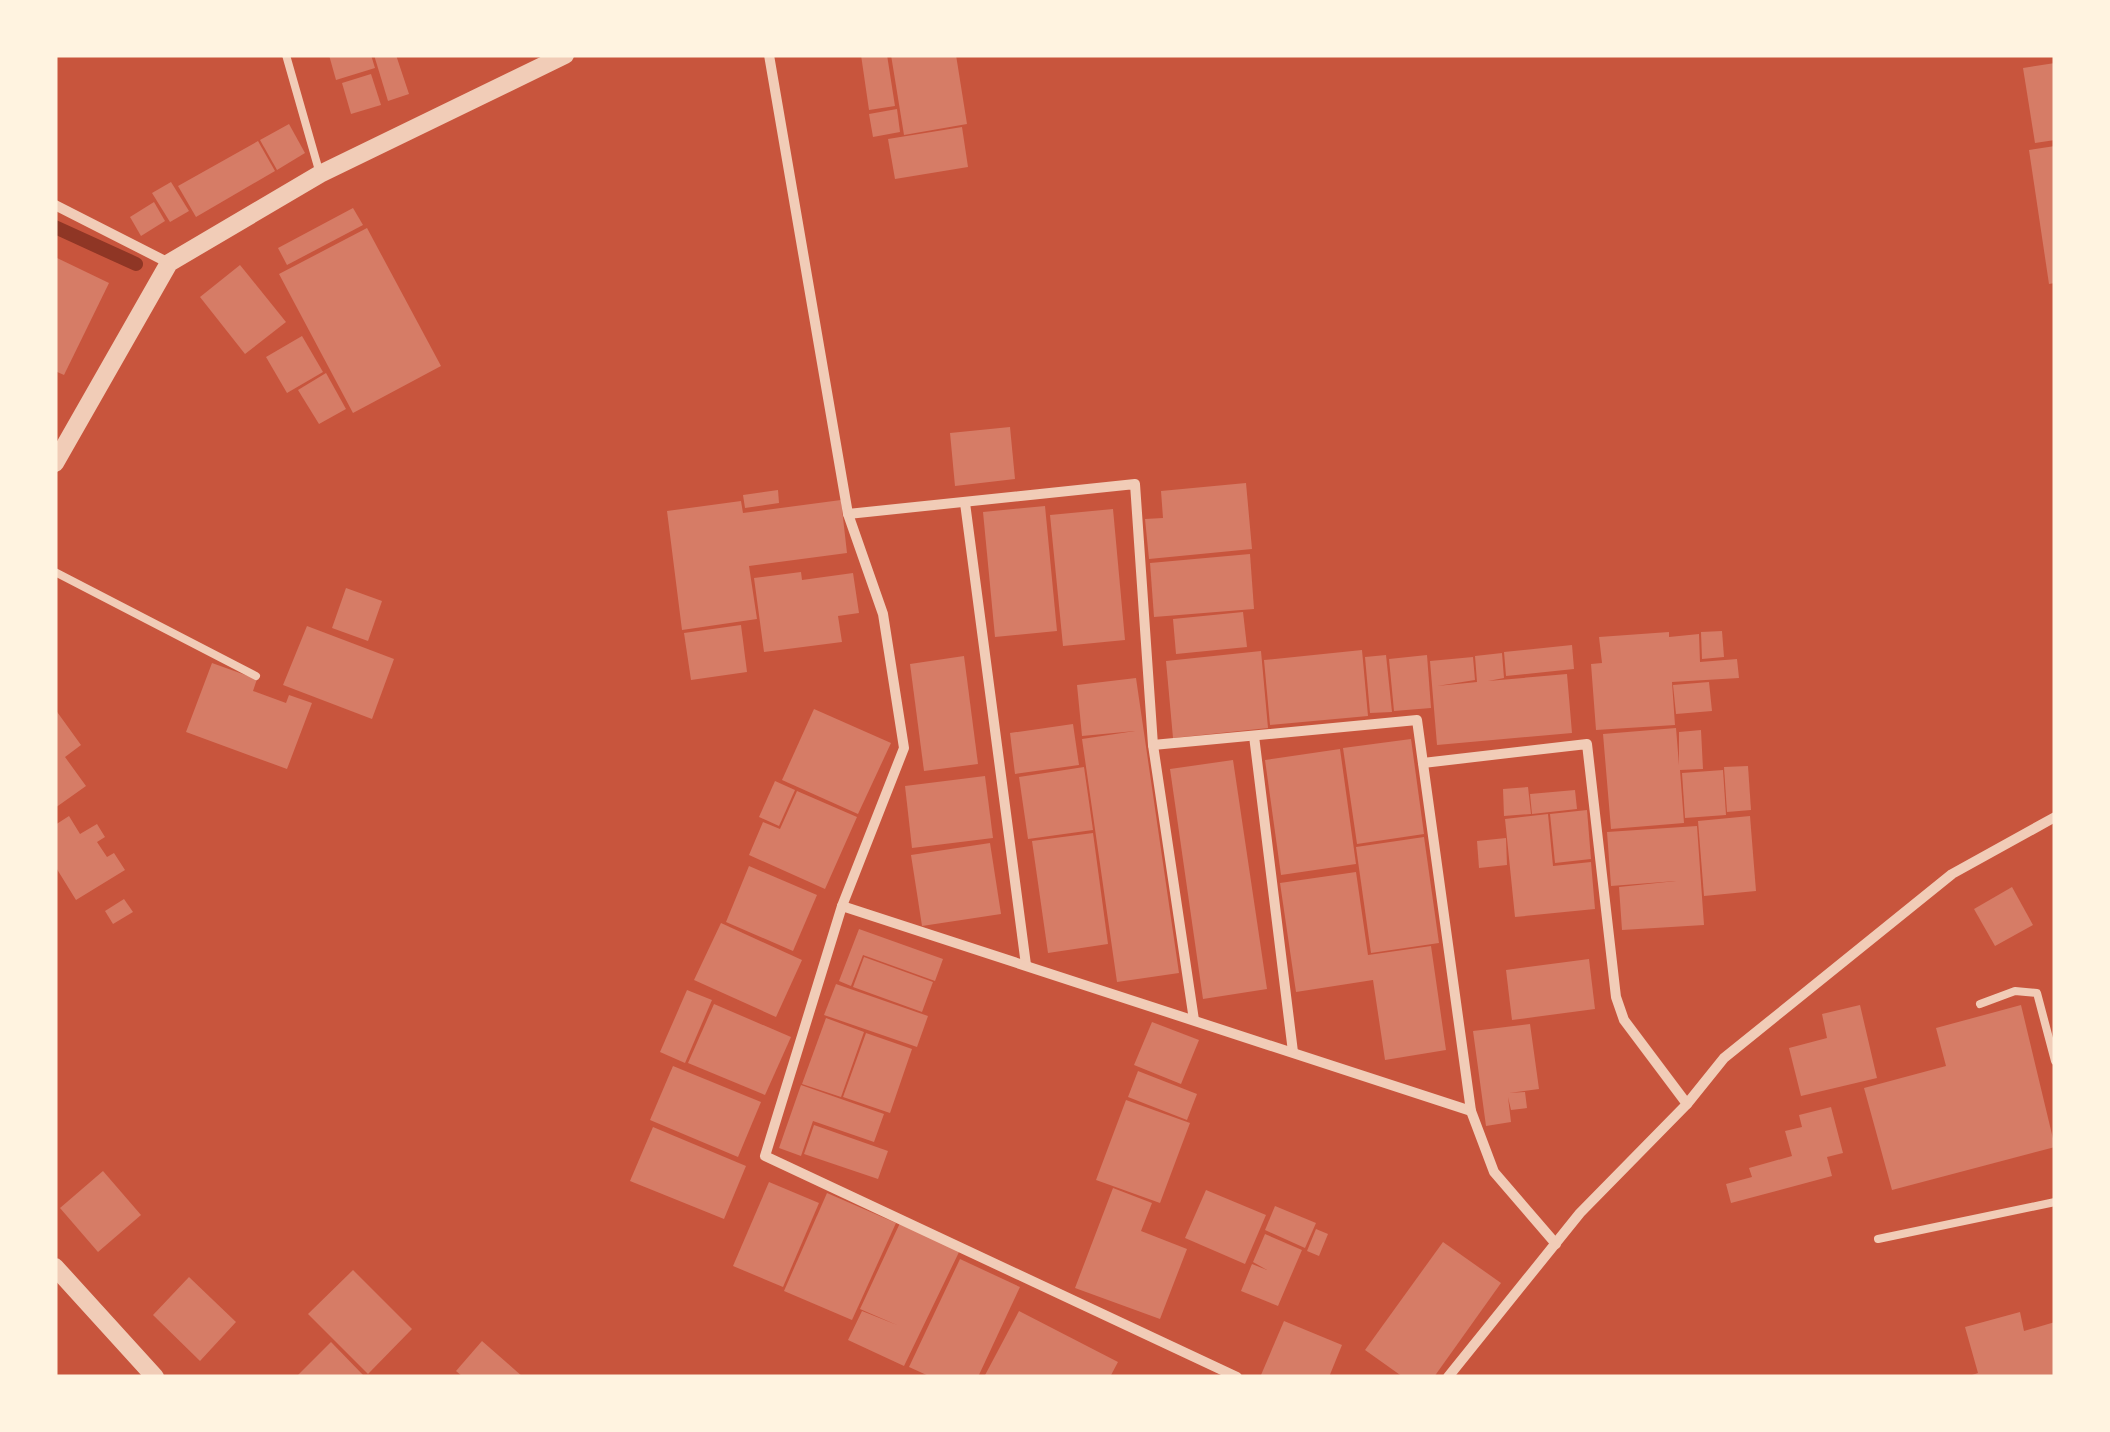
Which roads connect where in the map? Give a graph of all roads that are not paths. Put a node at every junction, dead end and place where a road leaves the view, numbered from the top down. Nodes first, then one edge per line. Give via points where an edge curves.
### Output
1 (286, 55) edge
2 (565, 55) edge
3 (769, 55) edge
4 (320, 174) junction
5 (55, 204) edge
6 (170, 263) junction
7 (55, 463) edge
8 (965, 503) junction
9 (848, 514) junction
10 (55, 572) edge
11 (256, 676) dead end
12 (1254, 736) junction
13 (1153, 745) junction
14 (1423, 763) junction
15 (2055, 816) edge
16 (842, 906) junction
17 (1026, 965) junction
18 (1980, 1004) dead end
19 (1194, 1020) junction
20 (1293, 1052) junction
21 (2055, 1061) edge
22 (1687, 1104) junction
23 (1471, 1110) junction
24 (2055, 1202) edge
25 (1878, 1239) dead end
26 (1556, 1244) junction
27 (55, 1267) edge
28 (156, 1377) edge
29 (1237, 1377) edge
30 (1448, 1377) edge

1 - 4 lane
2 - 4 street
3 - 9 street
4 - 6 street
5 - 6 street
6 - 7 street
8 - 9 street
8 - 13 street via 1135,484
8 - 17 street
9 - 16 street via 883,614 904,748
10 - 11 lane
12 - 13 street
12 - 14 street via 1417,720
12 - 20 street
13 - 19 street
14 - 22 street via 1587,744 1616,997 1624,1020
14 - 23 street
15 - 22 street via 1952,874 1724,1058
16 - 17 street
16 - 29 street via 766,1156
17 - 19 street
18 - 21 lane via 2015,991 2036,993
19 - 20 street
20 - 23 street
22 - 26 street
23 - 26 street via 1494,1172
24 - 25 lane
26 - 30 street
27 - 28 street

